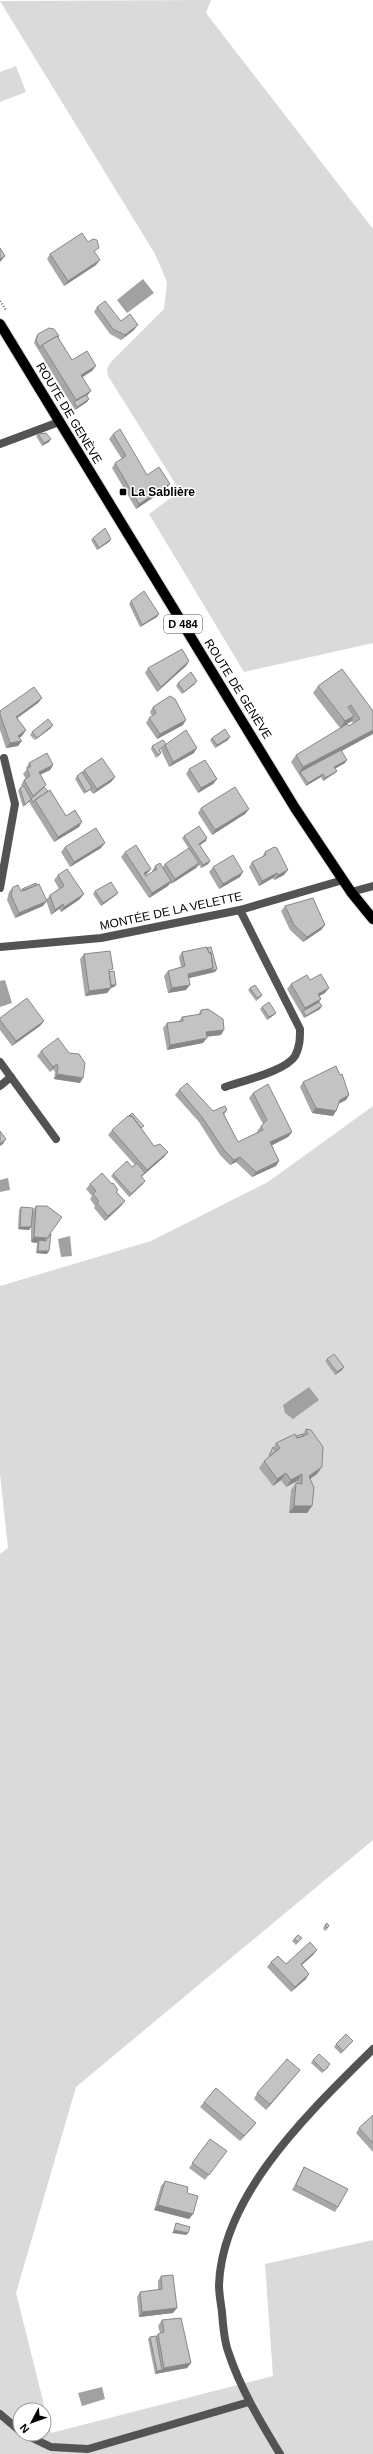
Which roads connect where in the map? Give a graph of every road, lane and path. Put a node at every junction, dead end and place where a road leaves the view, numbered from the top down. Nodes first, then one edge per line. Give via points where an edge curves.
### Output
1 (0, 324) edge
2 (59, 422) junction
3 (0, 444) edge
4 (4, 758) dead end
5 (343, 880) junction
6 (373, 886) edge
7 (0, 888) edge
8 (351, 892) junction
9 (240, 910) junction
10 (373, 919) edge
11 (0, 947) edge
12 (0, 1062) edge
13 (11, 1077) junction
14 (0, 1086) edge
15 (225, 1087) dead end
16 (56, 1139) dead end
17 (373, 2049) edge
18 (249, 2402) junction
19 (0, 2414) edge
20 (12, 2424) edge
21 (41, 2442) edge
22 (280, 2454) edge

1 - 2 main road, ROUTE DE GENÈVE / D 484
2 - 3 street
2 - 5 main road, ROUTE DE GENÈVE / D 484 via 291,802
4 - 7 street via 15,804
5 - 8 main road, ROUTE DE GENÈVE / D 484
5 - 9 street, MONTÉE DE LA VELETTE
6 - 8 street
8 - 10 main road, ROUTE DE GENÈVE / D 484
9 - 11 street, MONTÉE DE LA VELETTE via 101,938
9 - 15 street via 300,1029 300,1044 295,1057 284,1066
12 - 13 street
13 - 14 street
13 - 16 street
17 - 18 street via 322,2100 256,2178 239,2210 227,2242 219,2285 227,2350
18 - 21 street via 88,2449 51,2447
18 - 22 street
19 - 20 street

